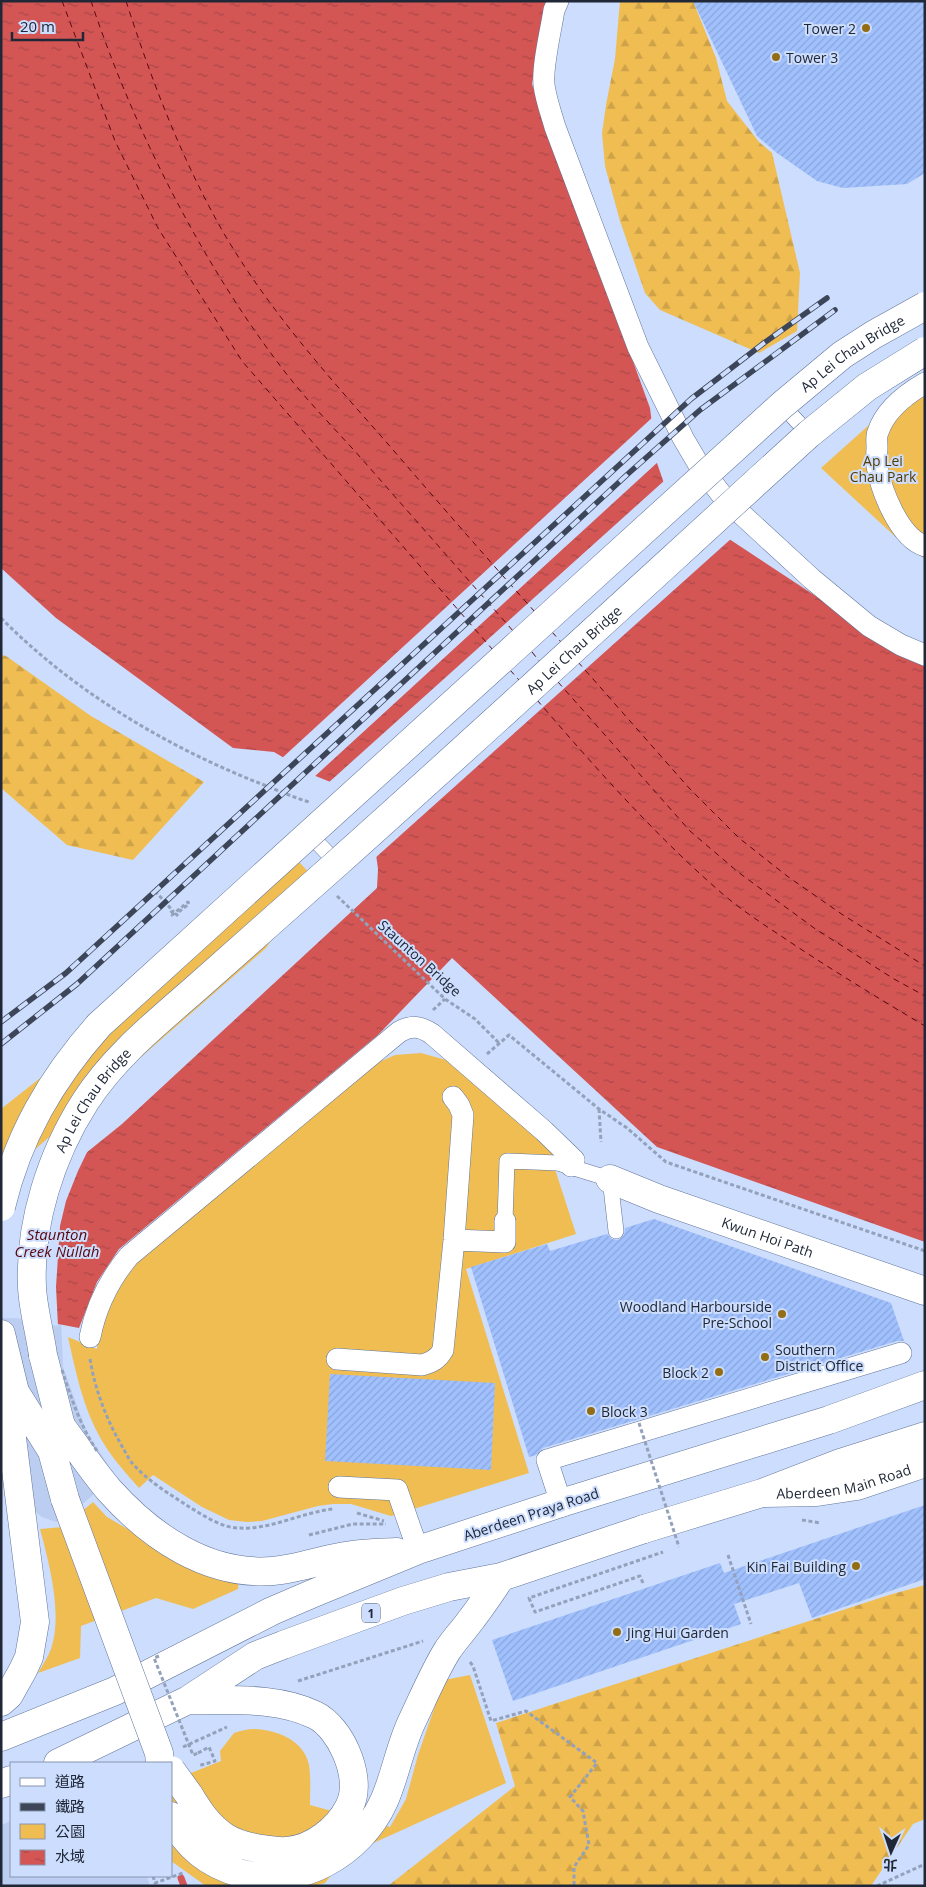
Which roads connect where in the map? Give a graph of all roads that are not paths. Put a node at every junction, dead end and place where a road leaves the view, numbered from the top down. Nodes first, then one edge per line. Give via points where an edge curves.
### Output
1 (558, 1) edge
2 (925, 306) edge
3 (925, 351) edge
4 (925, 383) edge
5 (782, 405) junction
6 (809, 434) junction
7 (925, 546) edge
8 (925, 655) edge
9 (309, 834) junction
10 (337, 863) junction
11 (453, 1097) dead end
12 (573, 1163) junction
13 (610, 1179) junction
14 (1, 1207) edge
15 (505, 1221) joint
16 (616, 1231) dead end
17 (454, 1240) junction
18 (925, 1291) edge
19 (1, 1334) edge
20 (90, 1337) road end
21 (901, 1353) dead end
22 (337, 1359) dead end
23 (924, 1384) edge
24 (15, 1392) junction
25 (61, 1426) junction
26 (925, 1436) edge
27 (52, 1451) junction
28 (925, 1463) edge
29 (339, 1487) dead end
30 (762, 1493) junction
31 (560, 1503) junction
32 (418, 1550) junction
33 (501, 1577) junction
34 (188, 1700) junction
35 (1, 1702) edge
36 (1, 1737) edge
37 (171, 1761) edge
38 (60, 1762) edge
39 (172, 1763) edge
40 (172, 1818) edge

1 - 8 street via 545,69 547,101 638,347 683,438 725,499 812,579 869,626
2 - 5 main road, Ap Lei Chau Bridge, bridge via 842,355
3 - 6 main road, Ap Lei Chau Bridge, bridge via 866,387
4 - 7 street via 909,392 889,412 877,433 877,465 881,485 905,532
5 - 6 lane
5 - 9 main road, Ap Lei Chau Bridge, bridge
6 - 10 main road, Ap Lei Chau Bridge, bridge
9 - 10 lane
9 - 14 main road, Ap Lei Chau Bridge, bridge via 82,1044 35,1114 19,1150
10 - 25 main road, Ap Lei Chau Bridge, bridge via 125,1052 102,1076 69,1130 54,1163 40,1208 32,1287 43,1355
11 - 17 street via 463,1115
12 - 13 lane
12 - 15 lane via 507,1161
12 - 20 street via 544,1131 425,1028 408,1028 129,1256 101,1298
13 - 16 lane
13 - 18 main road, Kwun Hoi Path
15 - 17 street via 504,1242
17 - 22 street via 443,1350 438,1357 422,1365
19 - 24 main road
21 - 31 street via 547,1460
23 - 31 main road, Aberdeen Praya Road via 829,1420
24 - 27 main road
24 - 35 main road via 12,1438 35,1622 23,1670 10,1695
25 - 27 main road
25 - 32 main road via 101,1480 144,1525 162,1539 224,1566 275,1570 341,1557
26 - 30 main road
27 - 37 main road, bridge via 65,1499
28 - 30 main road, Aberdeen Main Road via 857,1486 817,1492
29 - 32 street via 397,1490
30 - 33 main road, 1
31 - 32 main road, Aberdeen Praya Road
32 - 36 main road, Aberdeen Praya Road via 154,1664 67,1712
33 - 34 main road, 1 via 449,1587 254,1656
33 - 40 main road via 447,1652 412,1720 384,1802 373,1821 334,1861 309,1873 281,1878 250,1876 224,1868 204,1857 188,1843
34 - 38 main road, 1
34 - 39 main road, bridge via 282,1703 317,1716 342,1742 353,1768 350,1806 336,1826 306,1846 288,1851 252,1847 226,1838 206,1822

